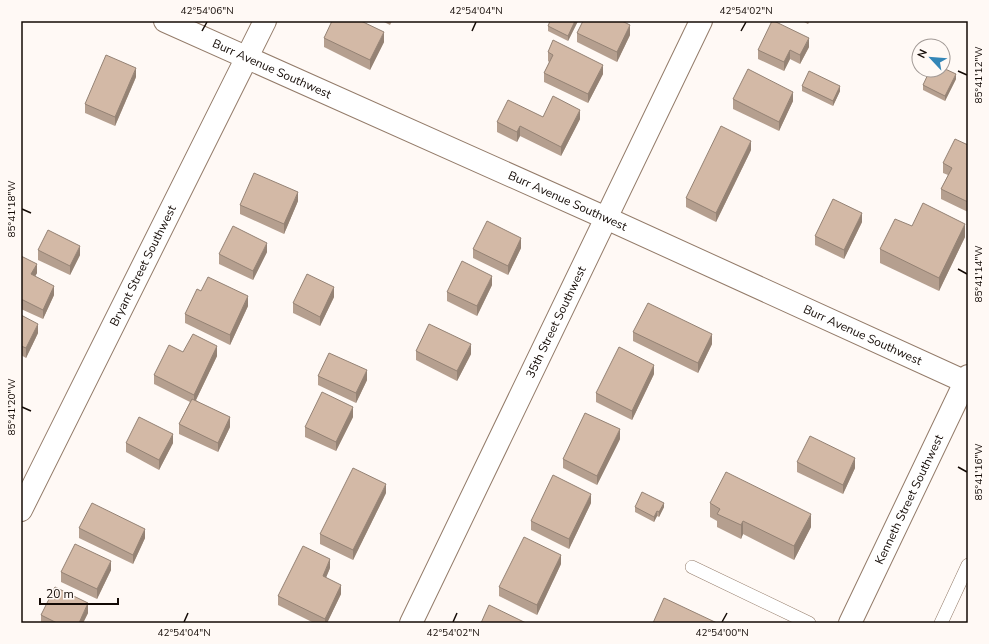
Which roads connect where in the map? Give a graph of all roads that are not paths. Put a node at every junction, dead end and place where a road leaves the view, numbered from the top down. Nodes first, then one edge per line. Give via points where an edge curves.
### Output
1 (165, 21) edge
2 (265, 21) edge
3 (701, 21) edge
4 (247, 57) junction
5 (606, 218) junction
6 (967, 380) edge
7 (21, 510) edge
8 (968, 565) edge
9 (692, 567) dead end
10 (411, 623) edge
11 (809, 623) edge
12 (850, 623) edge
13 (941, 623) edge

1 - 4 street, Burr Avenue Southwest
2 - 4 street, Bryant Street Southwest
3 - 5 street, 35th Street Southwest
4 - 5 street, Burr Avenue Southwest
4 - 7 street, Bryant Street Southwest
5 - 6 street, Burr Avenue Southwest
5 - 10 street, 35th Street Southwest
6 - 12 street, Kenneth Street Southwest
8 - 13 lane
9 - 11 lane

